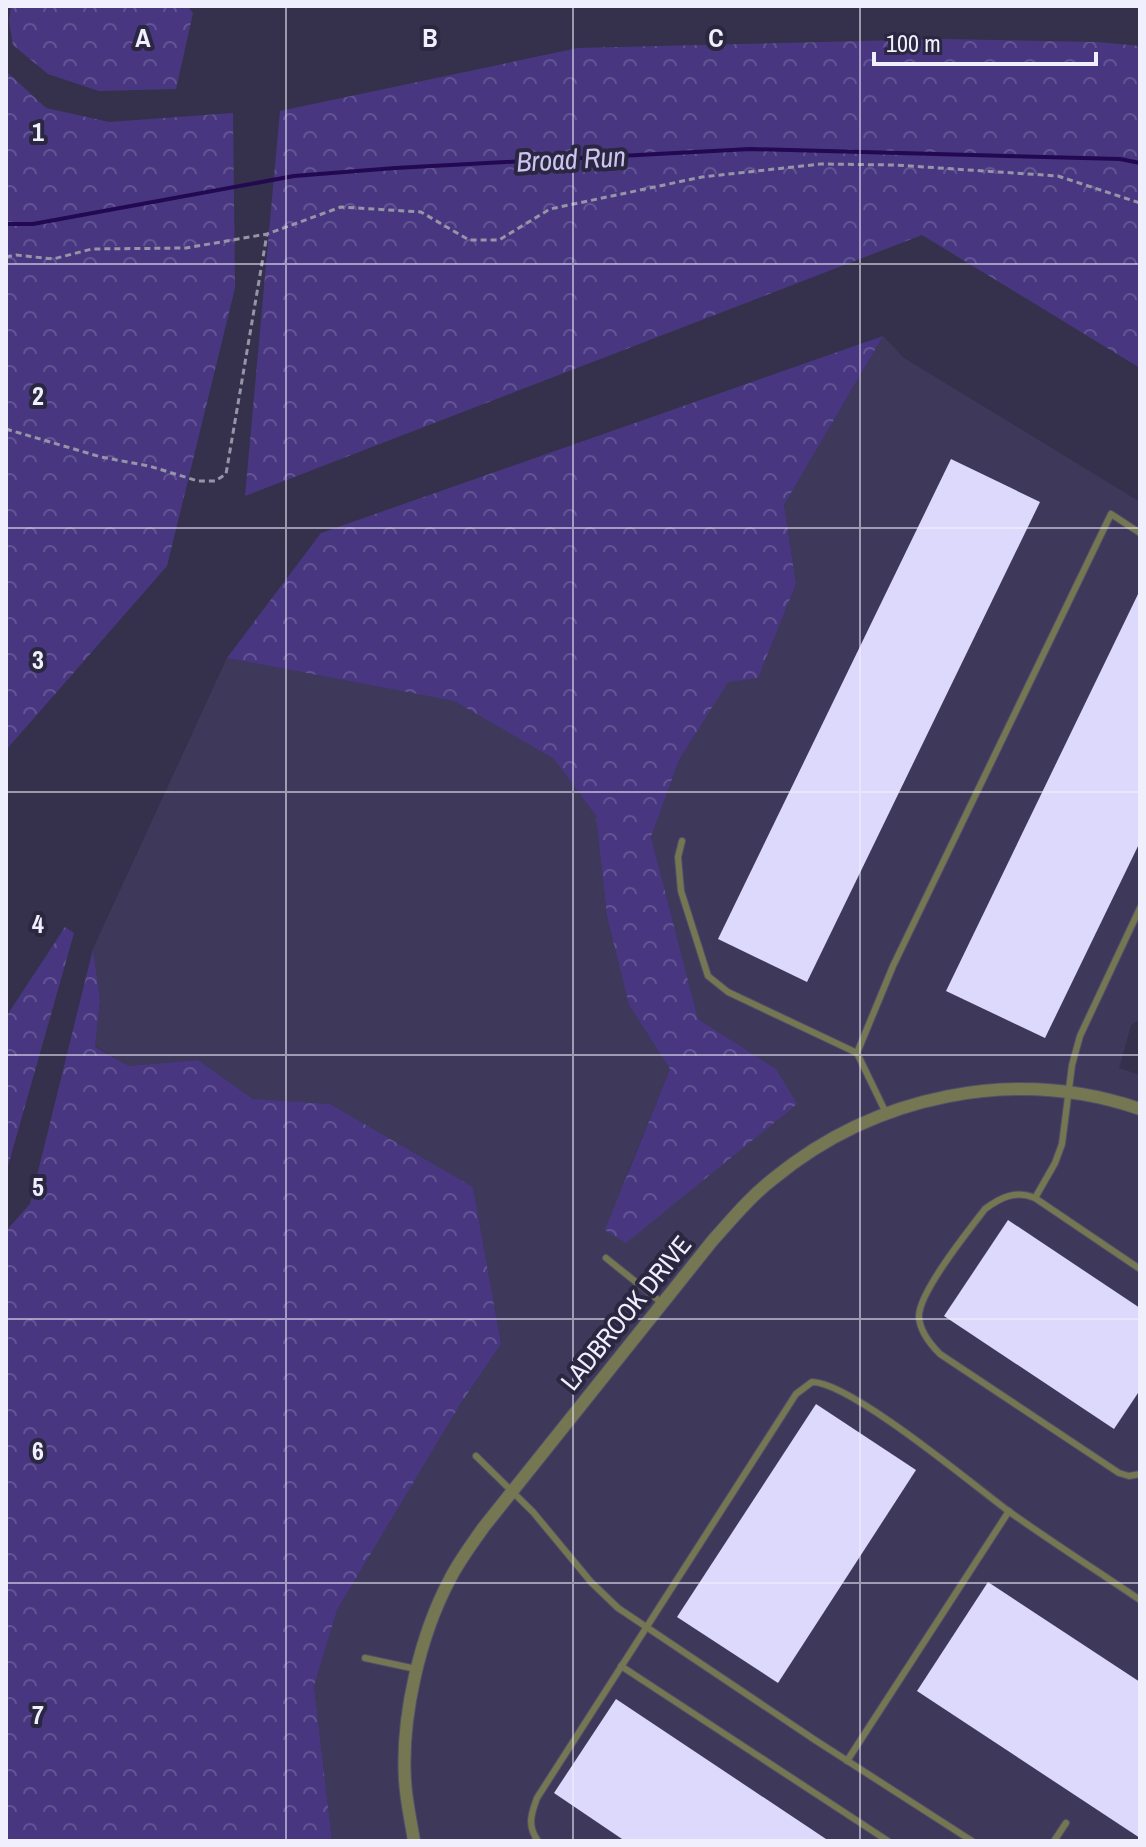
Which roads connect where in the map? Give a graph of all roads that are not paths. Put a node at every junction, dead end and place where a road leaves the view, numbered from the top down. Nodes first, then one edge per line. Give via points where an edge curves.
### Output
1 (1140, 533) edge
2 (682, 841) dead end
3 (1140, 908) edge
4 (857, 1053) junction
5 (1069, 1091) junction
6 (1140, 1109) edge
7 (886, 1113) junction
8 (1035, 1198) junction
9 (606, 1258) dead end
10 (1140, 1269) edge
11 (663, 1303) junction
12 (476, 1456) dead end
13 (1140, 1474) edge
14 (512, 1491) junction
15 (1009, 1511) junction
16 (1140, 1600) edge
17 (646, 1628) junction
18 (365, 1658) dead end
19 (621, 1666) junction
20 (418, 1670) junction
21 (847, 1761) junction
22 (1066, 1823) dead end
23 (414, 1841) edge
24 (538, 1841) edge
25 (888, 1841) edge
26 (972, 1841) edge
27 (1054, 1841) edge

1 - 4 lane via 1111,514 893,966
2 - 4 lane via 681,891 708,976 728,992
3 - 5 lane via 1080,1036
4 - 7 lane
5 - 6 street, LADBROOK DRIVE
5 - 7 street, LADBROOK DRIVE via 979,1090
5 - 8 lane via 1062,1144
7 - 11 street, LADBROOK DRIVE via 826,1141 764,1186
8 - 10 lane
8 - 13 lane via 1015,1193 985,1209 921,1304 922,1331 940,1354 1119,1473
9 - 11 lane
11 - 14 street, LADBROOK DRIVE
12 - 14 lane
14 - 17 lane via 602,1595
14 - 20 street, LADBROOK DRIVE via 450,1578
15 - 16 lane
15 - 17 lane via 880,1416 831,1386 812,1382 796,1394
15 - 21 lane
17 - 19 lane
17 - 21 lane
18 - 20 lane
19 - 24 lane via 537,1798 530,1826
19 - 25 lane
20 - 23 street, LADBROOK DRIVE via 405,1757
21 - 26 lane
22 - 27 lane

